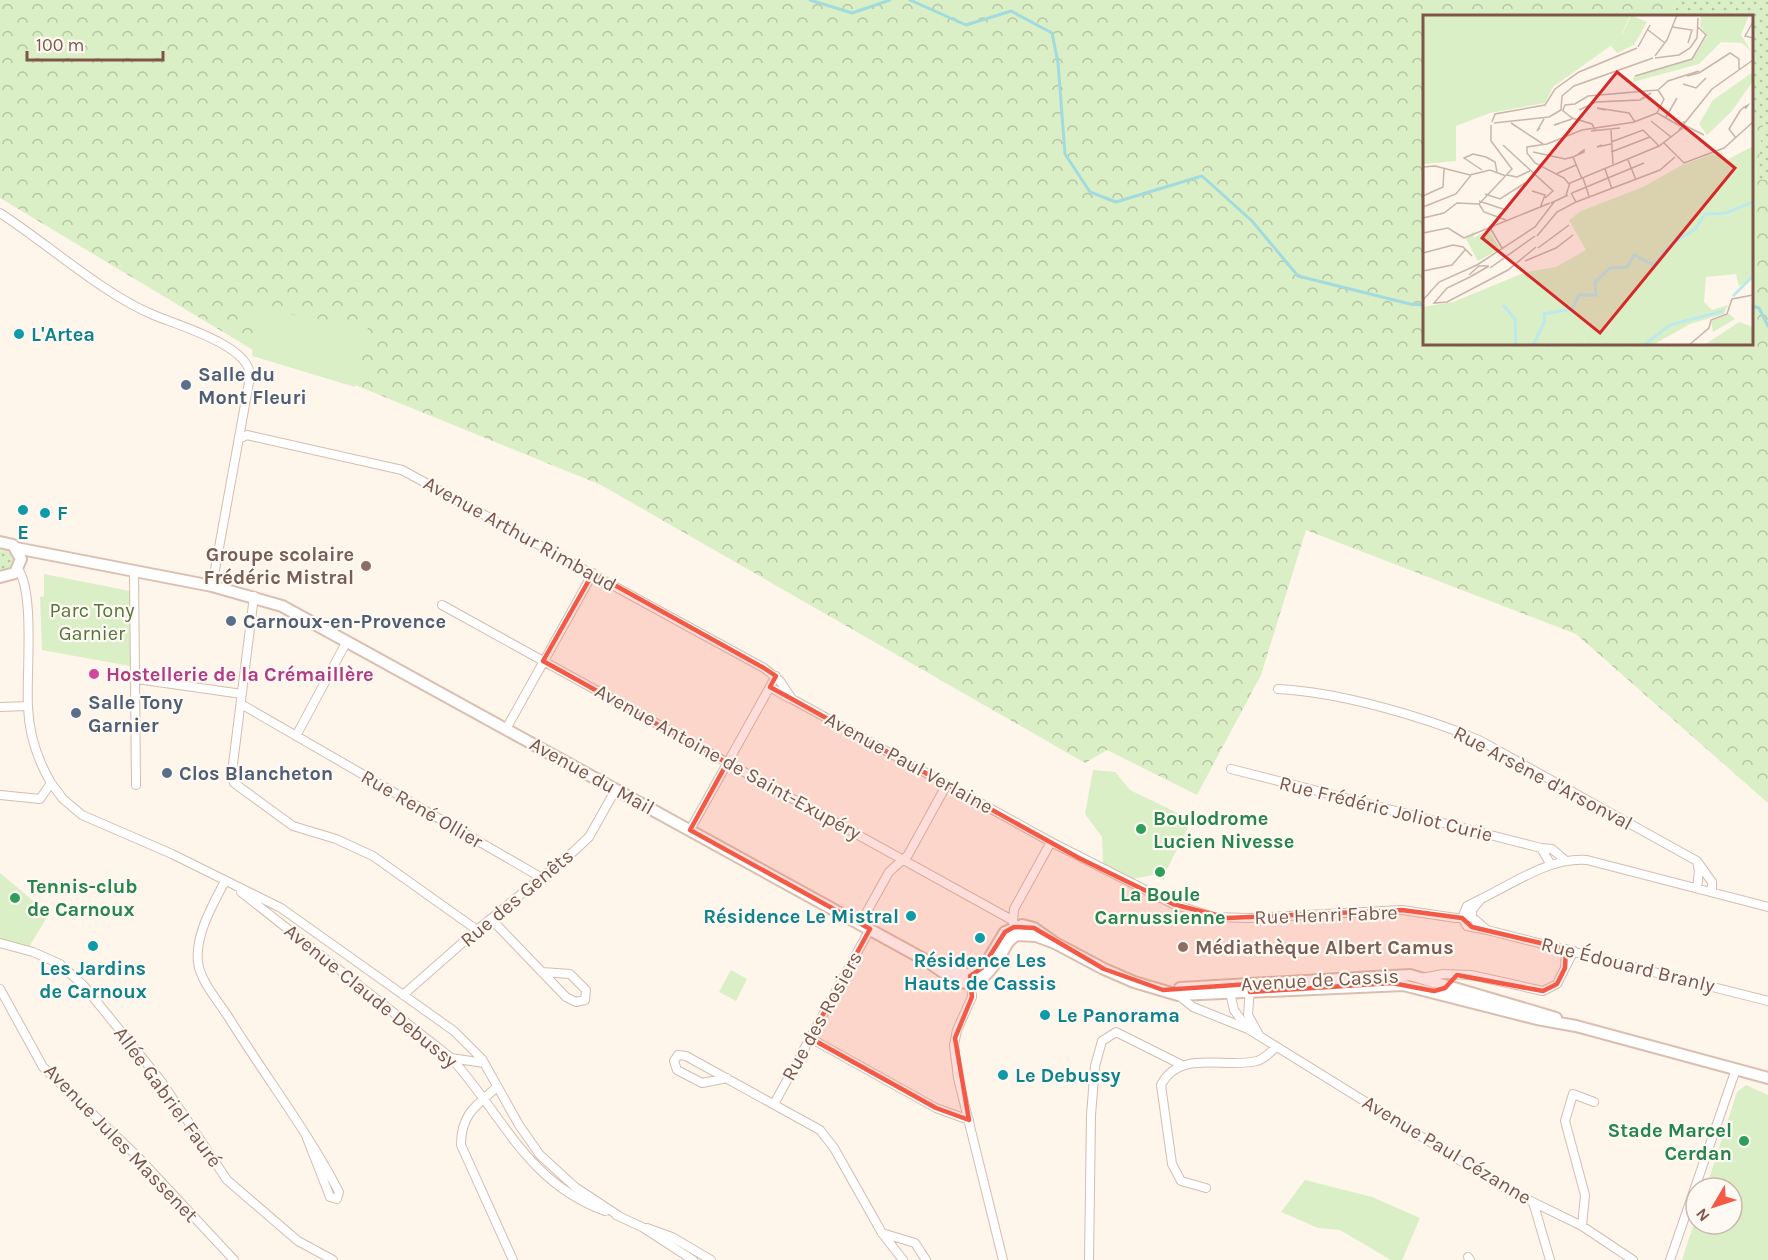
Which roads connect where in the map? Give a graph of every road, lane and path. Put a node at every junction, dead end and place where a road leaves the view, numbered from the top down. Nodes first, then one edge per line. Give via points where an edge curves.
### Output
1 (0, 213) edge
2 (241, 428) junction
3 (247, 435) junction
4 (239, 439) junction
5 (0, 542) edge
6 (16, 548) junction
7 (44, 554) junction
8 (134, 570) junction
9 (12, 572) edge
10 (593, 573) junction
11 (212, 586) junction
12 (254, 596) junction
13 (442, 605) dead end
14 (347, 641) junction
15 (543, 662) junction
16 (776, 676) junction
17 (137, 678) junction
18 (770, 687) junction
19 (1278, 689) dead end
20 (242, 694) junction
21 (792, 699) junction
22 (241, 704) junction
23 (28, 706) junction
24 (0, 707) edge
25 (506, 729) junction
26 (296, 736) junction
27 (728, 761) junction
28 (1231, 770) dead end
29 (51, 783) junction
30 (946, 784) junction
31 (136, 785) dead end
32 (616, 789) junction
33 (0, 795) edge
34 (690, 830) junction
35 (1051, 842) junction
36 (1541, 848) junction
37 (1565, 860) junction
38 (901, 861) junction
39 (1697, 861) junction
40 (1551, 866) junction
41 (905, 871) dead end
42 (542, 878) junction
43 (225, 880) junction
44 (1697, 888) junction
45 (1712, 892) junction
46 (1157, 896) joint
47 (1481, 899) junction
48 (1768, 907) edge
49 (281, 908) junction
50 (1472, 917) junction
51 (1462, 918) junction
52 (491, 919) junction
53 (277, 920) junction
54 (865, 927) junction
55 (1015, 927) junction
56 (477, 930) junction
57 (1487, 930) junction
58 (0, 943) edge
59 (1570, 950) junction
60 (542, 972) junction
61 (1457, 974) junction
62 (1422, 978) junction
63 (970, 979) junction
64 (1448, 985) junction
65 (1250, 988) junction
66 (0, 989) edge
67 (1163, 990) junction
68 (1230, 990) junction
69 (1434, 991) junction
70 (403, 995) junction
71 (1178, 995) junction
72 (1768, 1001) edge
73 (1576, 1026) junction
74 (1248, 1029) junction
75 (810, 1038) junction
76 (1262, 1038) junction
77 (1276, 1047) junction
78 (451, 1058) junction
79 (484, 1064) junction
80 (1180, 1064) junction
81 (1736, 1069) junction
82 (727, 1078) junction
83 (1768, 1078) edge
84 (497, 1087) junction
85 (483, 1099) junction
86 (1594, 1102) dead end
87 (774, 1104) junction
88 (969, 1120) junction
89 (307, 1138) junction
90 (1206, 1188) dead end
91 (1533, 1202) junction
92 (619, 1216) junction
93 (1582, 1226) junction
94 (642, 1227) junction
95 (882, 1233) junction
96 (234, 1260) edge
97 (333, 1260) edge
98 (513, 1260) edge
99 (693, 1260) edge
100 (711, 1260) edge
101 (903, 1260) edge
102 (926, 1260) edge
103 (1003, 1260) edge
104 (1089, 1260) edge
105 (1550, 1260) edge
106 (1633, 1260) edge
107 (1670, 1260) edge

1 - 2 street via 141,310 240,355 250,369
2 - 3 street
2 - 4 street
3 - 4 street
3 - 10 street, Avenue Arthur Rimbaud via 402,470
4 - 11 street
5 - 6 main road, Avenue du Mail
6 - 7 main road, Avenue du Mail
6 - 9 main road
7 - 8 main road, Avenue du Mail
7 - 9 main road
8 - 11 main road, Avenue du Mail
8 - 17 street
9 - 23 street, Avenue Claude Debussy via 26,592
10 - 15 street
10 - 16 street, Avenue Arthur Rimbaud
11 - 12 main road, Avenue du Mail
12 - 14 main road, Avenue du Mail
12 - 20 street
13 - 15 street, Avenue Antoine de Saint-Exupéry
14 - 25 main road, Avenue du Mail
14 - 26 street
15 - 25 street
15 - 27 street, Avenue Antoine de Saint-Exupéry
16 - 18 street
16 - 21 street, Avenue Paul Verlaine
17 - 20 street
17 - 31 street
18 - 21 street
18 - 27 street
19 - 39 street, Rue Arsène d'Arsonval via 1305,690 1452,728
20 - 22 street
21 - 30 street, Avenue Paul Verlaine
22 - 26 street, Rue René Ollier
22 - 56 street via 232,778 237,787 293,826 373,856
23 - 24 street
23 - 29 street, Avenue Claude Debussy via 33,740
25 - 32 main road, Avenue du Mail
26 - 42 street, Rue René Ollier
27 - 34 street
27 - 38 street, Avenue Antoine de Saint-Exupéry via 893,852
28 - 36 street, Rue Frédéric Joliot Curie
29 - 33 street via 40,799
29 - 43 street, Avenue Claude Debussy via 82,815
30 - 35 street, Avenue Paul Verlaine
30 - 38 street, Rue des Rosiers
32 - 34 main road, Avenue du Mail
32 - 42 street, Rue des Genêts via 589,837
34 - 54 main road, Avenue du Mail
35 - 46 street, Avenue Paul Verlaine
35 - 55 street via 1014,909
36 - 37 street, Rue Frédéric Joliot Curie via 1552,849
36 - 40 street
37 - 40 street, Rue Frédéric Joliot Curie
37 - 44 street, Rue Frédéric Joliot Curie via 1587,860
38 - 41 street
38 - 54 street, Rue des Rosiers via 889,872
38 - 55 street, Avenue Antoine de Saint-Exupéry
39 - 44 street
39 - 45 street via 1712,882
40 - 47 street
42 - 52 street, Rue des Genêts
43 - 49 street, Avenue Claude Debussy
43 - 53 street, Avenue Claude Debussy
43 - 89 street via 198,948 199,969
44 - 45 street, Rue Frédéric Joliot Curie
45 - 48 street, Rue Frédéric Joliot Curie
46 - 51 street, Rue Henri Fabre via 1195,913 1227,918 1402,910
47 - 50 street via 1472,910
47 - 51 street via 1467,906
49 - 53 street, Avenue Claude Debussy via 273,912
49 - 70 street, Avenue Claude Debussy
50 - 51 street, Rue Henri Fabre
50 - 57 street, Rue Édouard Branly
51 - 57 street, Rue Édouard Branly via 1467,926
52 - 56 street, Rue des Genêts
52 - 60 street
53 - 78 street, Avenue Claude Debussy
54 - 63 main road, Avenue du Mail via 960,982
54 - 75 street, Rue des Rosiers
55 - 63 main road via 989,973 980,981
55 - 67 main road, Avenue de Cassis via 1034,928 1114,974
56 - 70 street, Rue des Genêts
57 - 59 street, Rue Édouard Branly
58 - 97 street, Allée Gabriel Fauré via 60,964 84,986 161,1081 227,1180 298,1241
59 - 61 street via 1557,984 1543,991
59 - 72 street, Rue Édouard Branly
60 - 60 street via 571,1001 585,1000 586,990 570,974
61 - 62 street
61 - 64 street
62 - 64 main road, Avenue de Cassis
62 - 65 main road, Avenue de Cassis via 1399,975
63 - 88 street via 972,997 954,1045
64 - 69 street
64 - 73 main road, Avenue de Cassis
65 - 68 main road, Avenue de Cassis
65 - 69 main road, Avenue de Cassis via 1404,985
65 - 76 street, Avenue Paul Cézanne via 1248,1014
66 - 96 street, Avenue Jules Massenet via 43,1067 138,1157
67 - 68 main road, Avenue de Cassis
67 - 71 main road, Avenue de Cassis
68 - 71 main road, Avenue de Cassis
68 - 74 street, Avenue Paul Cézanne via 1234,1010
69 - 73 main road, Avenue de Cassis
70 - 79 street, Avenue Claude Debussy via 454,1030
71 - 74 street, Avenue Paul Cézanne via 1193,1007
73 - 81 main road, Avenue de Cassis
74 - 76 street, Avenue Paul Cézanne
75 - 87 street, Rue des Rosiers
75 - 88 street via 936,1107
76 - 77 street, Avenue Paul Cézanne
77 - 80 street via 1257,1061
77 - 91 street, Avenue Paul Cézanne
78 - 79 street
78 - 85 street, Avenue Claude Debussy
79 - 84 street, Avenue Claude Debussy
80 - 90 street via 1169,1071 1161,1085 1172,1164 1181,1181
80 - 104 street via 1116,1032 1102,1041 1097,1052 1091,1115
81 - 83 main road, Avenue de Cassis
81 - 107 street
82 - 82 street via 702,1083 677,1070 674,1061 682,1054
82 - 87 street
84 - 85 street
84 - 92 street, Avenue Claude Debussy via 530,1142 548,1162
85 - 92 street, Avenue Claude Debussy via 524,1156 547,1178 585,1204
85 - 98 street via 461,1127 461,1145
86 - 93 street via 1573,1094 1565,1121 1585,1195
87 - 95 street via 826,1137
88 - 103 street
89 - 89 street via 339,1192 337,1199 330,1197
91 - 93 street, Avenue Paul Cézanne
91 - 105 street
92 - 94 street, Avenue Claude Debussy
93 - 106 street, Avenue Paul Cézanne
94 - 99 street, Avenue Claude Debussy
94 - 100 street, Avenue Claude Debussy via 659,1230
95 - 101 street
95 - 102 street via 915,1243

